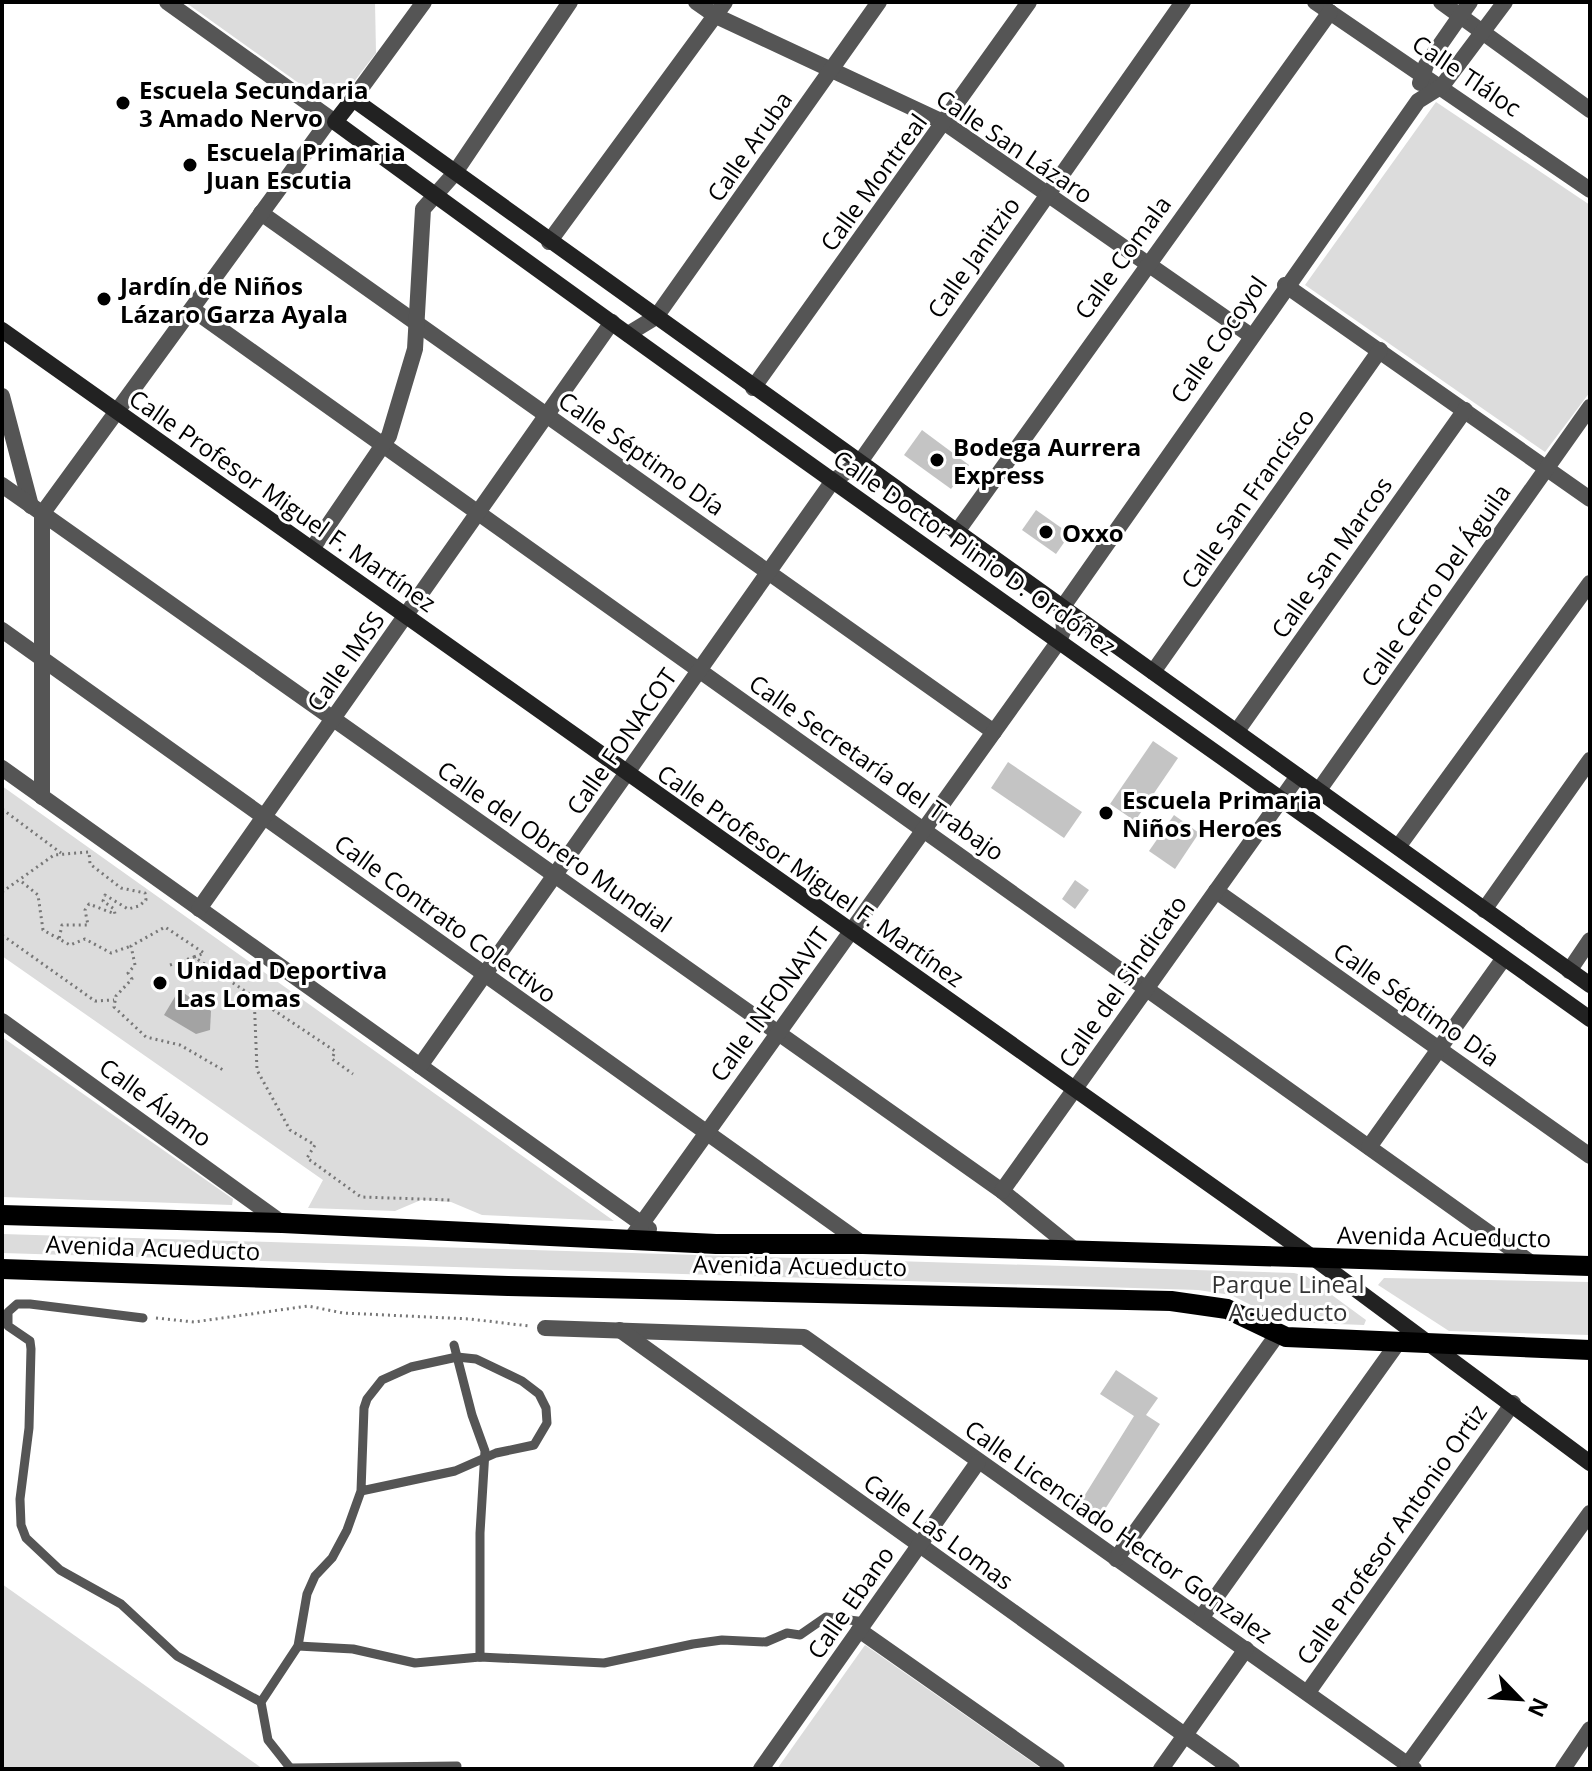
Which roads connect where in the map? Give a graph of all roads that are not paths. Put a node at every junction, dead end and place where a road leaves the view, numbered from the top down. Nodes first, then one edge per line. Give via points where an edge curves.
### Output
1 (167, 2) edge
2 (424, 2) edge
3 (570, 2) edge
4 (696, 2) edge
5 (879, 2) edge
6 (1029, 2) edge
7 (1183, 2) edge
8 (1441, 2) edge
9 (1505, 2) edge
10 (1322, 7) edge
11 (720, 9) edge
12 (1465, 9) edge
13 (1483, 32) junction
14 (832, 70) junction
15 (1422, 73) junction
16 (1442, 86) junction
17 (353, 99) junction
18 (1418, 101) junction
19 (1590, 110) edge
20 (333, 121) junction
21 (945, 123) junction
22 (454, 174) junction
23 (1590, 190) edge
24 (1046, 193) junction
25 (434, 195) junction
26 (261, 213) junction
27 (549, 242) junction
28 (1146, 264) junction
29 (1285, 285) junction
30 (192, 309) junction
31 (656, 317) junction
32 (612, 322) junction
33 (417, 324) junction
34 (2, 330) edge
35 (628, 334) junction
36 (1250, 335) junction
37 (1380, 350) junction
38 (753, 388) junction
39 (2, 396) edge
40 (1590, 407) edge
41 (1465, 410) junction
42 (117, 411) junction
43 (547, 415) junction
44 (383, 445) junction
45 (860, 462) junction
46 (1547, 468) junction
47 (832, 482) junction
48 (2, 485) edge
49 (1590, 499) edge
50 (37, 510) junction
51 (478, 513) junction
52 (956, 533) junction
53 (312, 549) junction
54 (769, 572) junction
55 (1590, 583) edge
56 (1062, 608) junction
57 (405, 616) junction
58 (2, 630) edge
59 (1059, 641) junction
60 (43, 659) junction
61 (699, 670) junction
62 (1153, 672) junction
63 (1173, 686) junction
64 (1157, 709) junction
65 (333, 719) junction
66 (1237, 731) junction
67 (994, 732) junction
68 (1590, 760) edge
69 (2, 768) edge
70 (627, 773) junction
71 (1298, 776) junction
72 (1319, 790) junction
73 (42, 797) junction
74 (1281, 799) junction
75 (264, 817) junction
76 (924, 830) junction
77 (1398, 847) junction
78 (555, 876) junction
79 (1216, 891) junction
80 (199, 909) junction
81 (1484, 910) junction
82 (850, 932) junction
83 (1590, 940) edge
84 (1504, 958) junction
85 (1569, 971) junction
86 (485, 975) junction
87 (1590, 985) edge
88 (1146, 988) junction
89 (1590, 1019) edge
90 (2, 1021) edge
91 (778, 1033) junction
92 (1439, 1049) junction
93 (420, 1066) junction
94 (1073, 1091) junction
95 (707, 1133) junction
96 (1369, 1147) junction
97 (1590, 1156) edge
98 (1002, 1191) junction
99 (2, 1215) edge
100 (282, 1223) junction
101 (636, 1232) junction
102 (863, 1244) junction
103 (1076, 1251) junction
104 (1315, 1259) junction
105 (1534, 1265) junction
106 (1590, 1266) edge
107 (2, 1269) edge
108 (143, 1318) road end
109 (545, 1328) road end
110 (620, 1330) junction
111 (1277, 1335) junction
112 (1397, 1344) junction
113 (454, 1345) dead end
114 (1431, 1345) junction
115 (1590, 1350) edge
116 (457, 1357) junction
117 (1513, 1403) junction
118 (484, 1458) junction
119 (978, 1462) junction
120 (1590, 1463) edge
121 (361, 1491) junction
122 (1590, 1513) edge
123 (918, 1547) junction
124 (1116, 1559) junction
125 (1201, 1618) junction
126 (862, 1626) junction
127 (298, 1646) junction
128 (1246, 1649) junction
129 (480, 1657) junction
130 (1308, 1692) junction
131 (261, 1702) junction
132 (1590, 1729) edge
133 (1185, 1736) junction
134 (457, 1766) dead end
135 (1411, 1767) edge
136 (291, 1769) edge
137 (761, 1769) edge
138 (1057, 1769) edge
139 (1161, 1769) edge
140 (1232, 1769) edge
141 (1563, 1769) edge

1 - 20 street
2 - 17 street
3 - 22 street
4 - 11 street, Calle San Lázaro
5 - 14 street, Calle Aruba
6 - 21 street, Calle Montreal
7 - 24 street, Calle Janitzio
8 - 12 street
9 - 13 street
10 - 15 street, Calle Tláloc
10 - 28 street, Calle Comala
11 - 14 street, Calle San Lázaro
11 - 27 street
12 - 13 street
12 - 15 street
13 - 16 street
13 - 19 street
14 - 21 street, Calle San Lázaro
14 - 31 street, Calle Aruba
15 - 16 street, Calle Tláloc
15 - 18 street, Calle Cocoyol
16 - 18 street, Calle Cocoyol
16 - 23 street, Calle Tláloc
17 - 20 street
17 - 22 street, Calle Doctor Plinio D. Ordóñez
18 - 29 street, Calle Cocoyol
20 - 25 street, Calle Doctor Plinio D. Ordóñez
20 - 26 street
21 - 24 street, Calle San Lázaro
21 - 38 street, Calle Montreal
22 - 25 street
22 - 27 street, Calle Doctor Plinio D. Ordóñez
24 - 28 street, Calle San Lázaro
24 - 45 street, Calle Janitzio
25 - 32 street, Calle Doctor Plinio D. Ordóñez
25 - 33 street via 421,214
26 - 30 street
26 - 33 street, Calle Séptimo Día
27 - 31 street, Calle Doctor Plinio D. Ordóñez
28 - 36 street, Calle San Lázaro
28 - 52 street, Calle Comala
29 - 36 street, Calle Cocoyol
29 - 37 street
30 - 42 street
30 - 44 street, Calle Secretaría del Trabajo
31 - 35 street
31 - 38 street, Calle Doctor Plinio D. Ordóñez
32 - 35 street, Calle Doctor Plinio D. Ordóñez
32 - 43 street, Calle IMSS
33 - 43 street, Calle Séptimo Día
33 - 44 street via 399,411
34 - 42 street, Calle Profesor Miguel F. Martínez
35 - 47 street, Calle Doctor Plinio D. Ordóñez
36 - 56 street, Calle Cocoyol
37 - 41 street
37 - 62 street, Calle San Francisco
38 - 45 street, Calle Doctor Plinio D. Ordóñez
39 - 50 street
40 - 46 street, Calle Cerro Del Águila
41 - 46 street
41 - 66 street, Calle San Marcos
42 - 50 street
42 - 53 street, Calle Profesor Miguel F. Martínez
43 - 51 street, Calle IMSS
43 - 54 street, Calle Séptimo Día
44 - 51 street, Calle Secretaría del Trabajo
44 - 53 street
45 - 47 street, Calle Janitzio
45 - 52 street, Calle Doctor Plinio D. Ordóñez
46 - 49 street
46 - 72 street, Calle Cerro Del Águila
47 - 54 street, Calle FONACOT
47 - 59 street, Calle Doctor Plinio D. Ordóñez
48 - 50 street, Calle del Obrero Mundial
50 - 60 street
50 - 65 street, Calle del Obrero Mundial
51 - 57 street, Calle IMSS
51 - 61 street, Calle Secretaría del Trabajo
52 - 56 street, Calle Doctor Plinio D. Ordóñez
53 - 57 street, Calle Profesor Miguel F. Martínez
54 - 61 street, Calle FONACOT
54 - 67 street, Calle Séptimo Día
55 - 77 street
56 - 59 street
56 - 62 street, Calle Doctor Plinio D. Ordóñez
57 - 65 street, Calle IMSS
57 - 70 street, Calle Profesor Miguel F. Martínez
58 - 60 street, Calle Contrato Colectivo
59 - 64 street, Calle Doctor Plinio D. Ordóñez
59 - 67 street, Calle INFONAVIT
60 - 73 street
60 - 75 street, Calle Contrato Colectivo
61 - 70 street, Calle FONACOT
61 - 76 street, Calle Secretaría del Trabajo
62 - 63 street, Calle Doctor Plinio D. Ordóñez
63 - 64 street
63 - 66 street, Calle Doctor Plinio D. Ordóñez
64 - 74 street, Calle Doctor Plinio D. Ordóñez
65 - 75 street, Calle IMSS
65 - 78 street, Calle del Obrero Mundial
66 - 71 street, Calle Doctor Plinio D. Ordóñez
67 - 76 street, Calle INFONAVIT
68 - 81 street
69 - 73 street
70 - 78 street, Calle FONACOT
70 - 82 street, Calle Profesor Miguel F. Martínez
71 - 72 street, Calle Doctor Plinio D. Ordóñez
71 - 74 street, Calle del Sindicato
72 - 77 street, Calle Doctor Plinio D. Ordóñez
73 - 80 street
74 - 79 street, Calle del Sindicato
74 - 84 street, Calle Doctor Plinio D. Ordóñez
75 - 80 street, Calle IMSS
75 - 86 street, Calle Contrato Colectivo
76 - 82 street, Calle INFONAVIT
76 - 88 street, Calle Secretaría del Trabajo
77 - 81 street, Calle Doctor Plinio D. Ordóñez
78 - 86 street, Calle FONACOT
78 - 91 street, Calle del Obrero Mundial
79 - 88 street, Calle del Sindicato
79 - 92 street, Calle Séptimo Día
80 - 93 street
81 - 85 street, Calle Doctor Plinio D. Ordóñez
82 - 91 street, Calle INFONAVIT
82 - 94 street, Calle Profesor Miguel F. Martínez
83 - 85 street
84 - 89 street, Calle Doctor Plinio D. Ordóñez
84 - 92 street
85 - 87 street, Calle Doctor Plinio D. Ordóñez
86 - 93 street, Calle FONACOT
86 - 95 street, Calle Contrato Colectivo
88 - 94 street, Calle del Sindicato
88 - 96 street, Calle Secretaría del Trabajo
90 - 100 street, Calle Álamo
91 - 95 street, Calle INFONAVIT
91 - 98 street, Calle del Obrero Mundial
92 - 96 street
92 - 97 street, Calle Séptimo Día
93 - 101 street
94 - 98 street, Calle del Sindicato
94 - 104 street, Calle Profesor Miguel F. Martínez
95 - 101 street, Calle INFONAVIT
95 - 102 street, Calle Contrato Colectivo
96 - 105 street, Calle Secretaría del Trabajo
98 - 103 street, Calle del Obrero Mundial
99 - 100 main road, Avenida Acueducto
100 - 101 main road, Avenida Acueducto
101 - 102 main road, Avenida Acueducto via 666,1242
102 - 103 main road, Avenida Acueducto
103 - 104 main road, Avenida Acueducto
104 - 105 main road, Avenida Acueducto
104 - 114 street, Calle Profesor Miguel F. Martínez
105 - 106 main road, Avenida Acueducto
107 - 111 main road, Avenida Acueducto via 1171,1301 1227,1309
108 - 131 lane via 26,1304 8,1312 8,1326 30,1341 31,1349 22,1532 52,1563 121,1604 177,1656
109 - 110 street
110 - 119 street, Calle Licenciado Hector Gonzalez via 795,1335
110 - 123 street, Calle Las Lomas
111 - 112 main road, Avenida Acueducto
111 - 124 street
112 - 114 main road, Avenida Acueducto
112 - 125 street
113 - 116 lane
114 - 115 main road, Avenida Acueducto
114 - 117 street, Calle Profesor Miguel F. Martínez
116 - 118 lane
116 - 118 lane via 476,1359 522,1381 539,1394 546,1408 547,1423 534,1445
116 - 121 lane via 392,1374 367,1399
117 - 120 street, Calle Profesor Miguel F. Martínez
117 - 130 street, Calle Profesor Antonio Ortiz
118 - 121 lane via 455,1471
118 - 129 lane
119 - 123 street, Calle Ebano
119 - 124 street, Calle Licenciado Hector Gonzalez
121 - 127 lane via 332,1558 307,1594
122 - 135 street
123 - 126 street, Calle Ebano
123 - 133 street, Calle Las Lomas
124 - 125 street, Calle Licenciado Hector Gonzalez
125 - 128 street, Calle Licenciado Hector Gonzalez
126 - 129 lane via 826,1617 800,1635 693,1644 604,1663
126 - 137 street, Calle Ebano
126 - 138 street
127 - 129 lane via 353,1649 415,1663
127 - 131 lane
128 - 130 street, Calle Licenciado Hector Gonzalez
128 - 133 street
130 - 135 street, Calle Licenciado Hector Gonzalez
131 - 136 lane via 268,1740
132 - 141 street
133 - 139 street
133 - 140 street, Calle Las Lomas
134 - 136 lane

